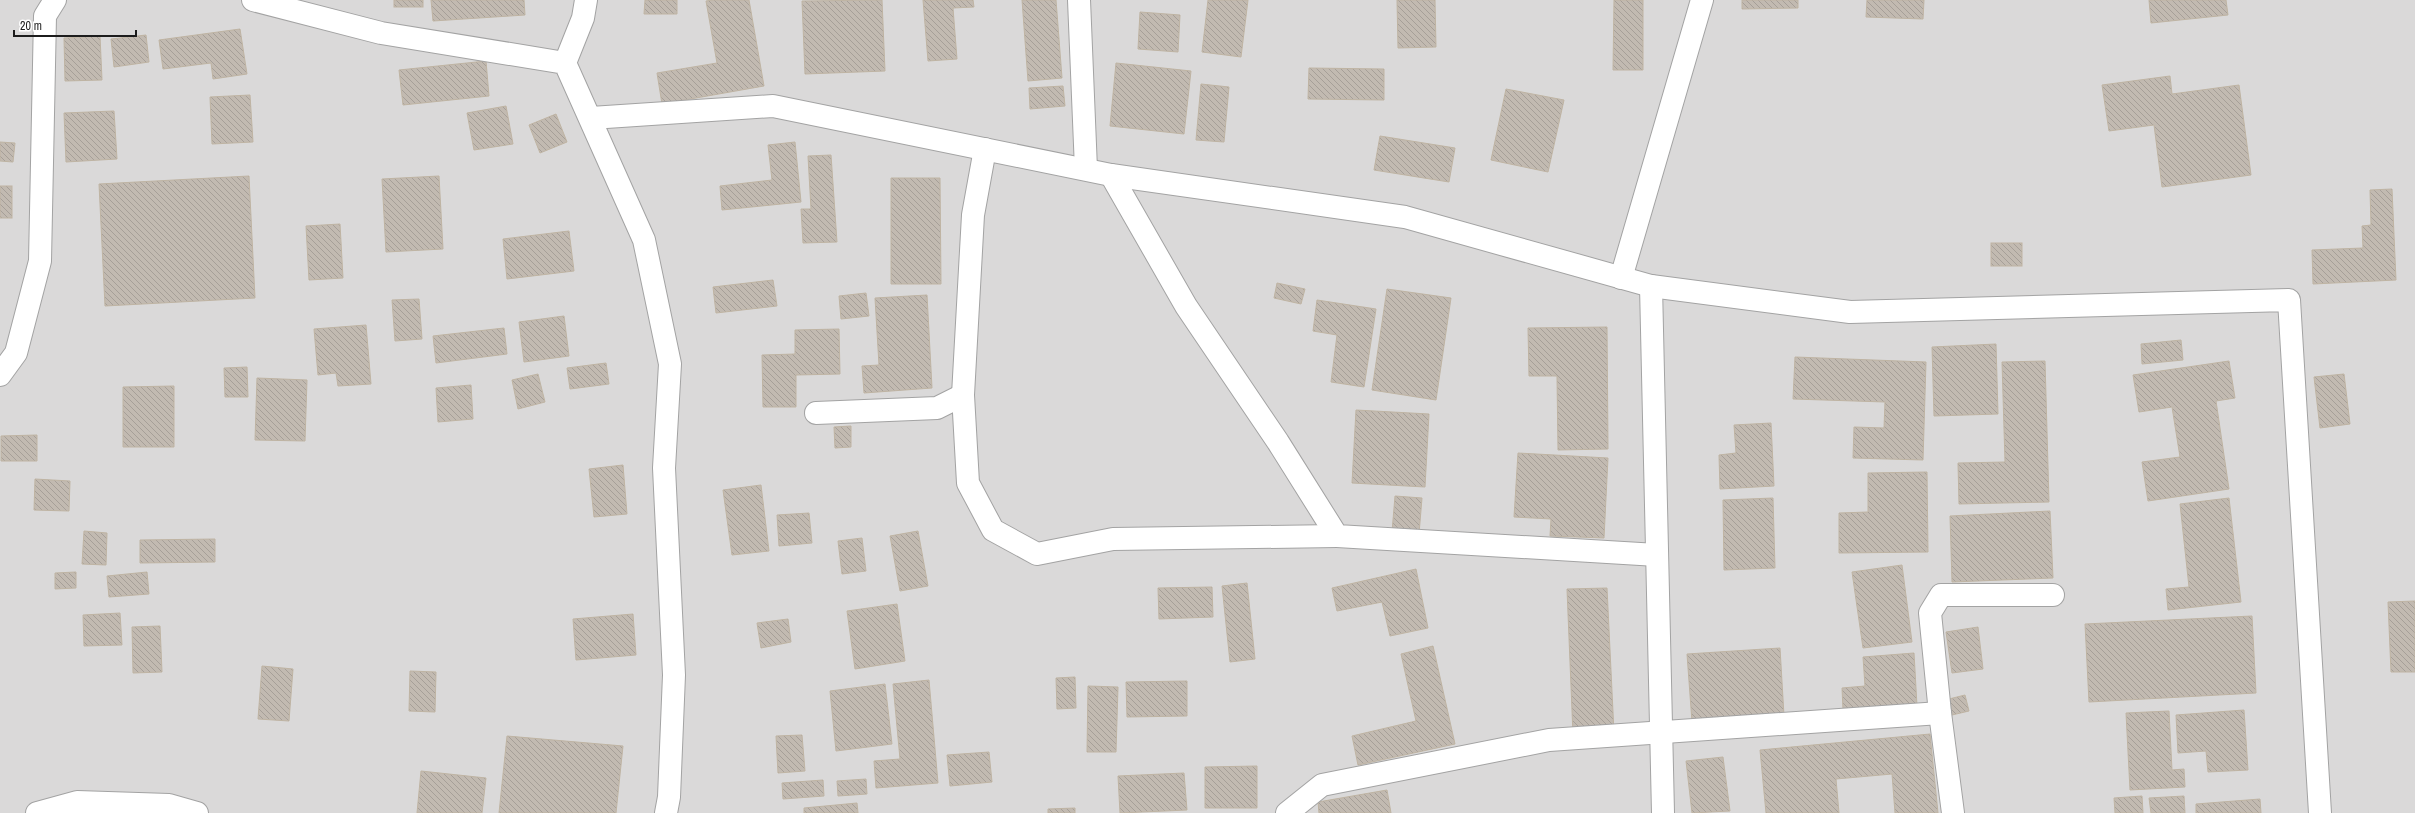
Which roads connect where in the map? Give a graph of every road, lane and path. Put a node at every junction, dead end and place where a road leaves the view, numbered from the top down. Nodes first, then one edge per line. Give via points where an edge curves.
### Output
1 (55, 0) edge
2 (253, 0) edge
3 (586, 0) edge
4 (1079, 0) edge
5 (1702, 0) edge
6 (565, 63) junction
7 (591, 118) junction
8 (985, 149) junction
9 (1086, 169) junction
10 (1111, 175) junction
11 (1621, 278) junction
12 (1650, 286) junction
13 (0, 375) edge
14 (963, 395) junction
15 (816, 413) dead end
16 (1337, 536) junction
17 (1657, 555) junction
18 (2053, 595) dead end
19 (1940, 713) junction
20 (1661, 734) junction
21 (37, 813) edge
22 (197, 813) edge
23 (666, 813) edge
24 (1287, 813) edge
25 (1663, 813) edge
26 (1953, 813) edge
27 (2320, 813) edge

1 - 13 street via 45,16 40,261 16,353
2 - 6 street via 381,33
3 - 6 street via 583,18
4 - 9 street
5 - 11 street
6 - 7 street
7 - 8 street via 773,106
7 - 23 street via 644,240 670,364 664,468 674,675 669,797
8 - 9 street
8 - 14 street via 974,215
9 - 10 street
10 - 11 street via 1405,217
10 - 16 street via 1186,306 1278,442
11 - 12 street
12 - 17 street
12 - 27 street via 1850,312 2290,300
14 - 15 street via 937,408
14 - 16 street via 968,483 993,530 1037,554 1113,539
16 - 17 street
17 - 20 street
18 - 19 street via 1941,595 1930,613
19 - 20 street
19 - 26 street
20 - 24 street via 1549,740 1322,785
20 - 25 street
21 - 22 street via 77,802 169,805

